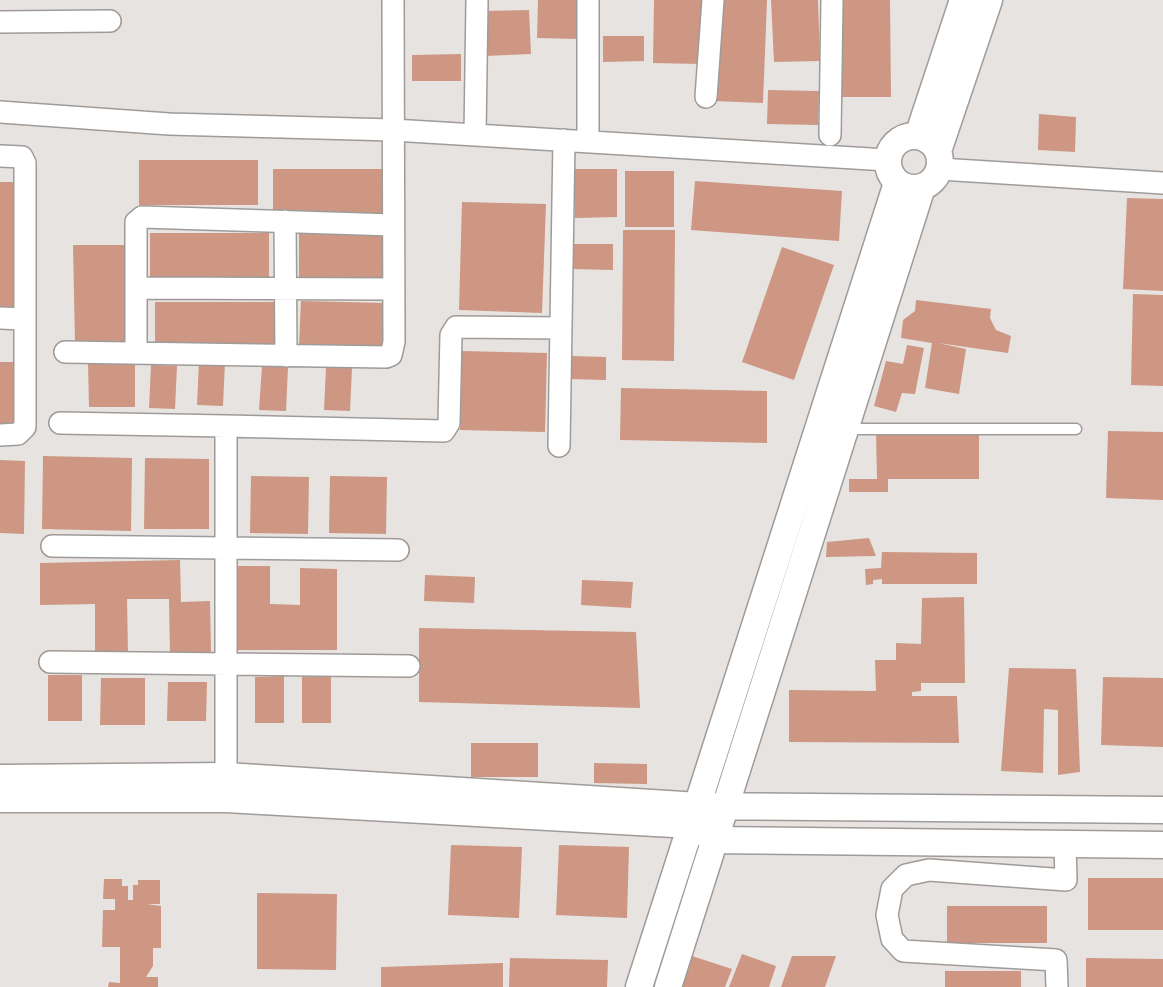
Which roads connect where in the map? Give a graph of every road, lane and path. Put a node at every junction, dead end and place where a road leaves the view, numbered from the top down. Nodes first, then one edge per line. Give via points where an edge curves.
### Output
1 (393, 0) edge
2 (477, 0) edge
3 (588, 0) edge
4 (713, 0) edge
5 (832, 0) edge
6 (963, 0) edge
7 (989, 0) edge
8 (110, 21) dead end
9 (0, 22) edge
10 (706, 97) dead end
11 (0, 112) edge
12 (393, 130) junction
13 (475, 135) junction
14 (830, 135) dead end
15 (564, 141) junction
16 (588, 142) junction
17 (0, 156) edge
18 (917, 164) junction
19 (1163, 183) edge
20 (285, 221) junction
21 (393, 225) junction
22 (136, 288) junction
23 (285, 289) junction
24 (394, 289) junction
25 (0, 318) edge
26 (24, 319) junction
27 (561, 328) junction
28 (65, 352) dead end
29 (136, 353) junction
30 (286, 356) junction
31 (61, 423) dead end
32 (226, 426) junction
33 (846, 429) junction
34 (1076, 429) dead end
35 (0, 435) edge
36 (559, 446) dead end
37 (52, 545) dead end
38 (226, 549) junction
39 (398, 550) dead end
40 (50, 662) dead end
41 (224, 665) junction
42 (409, 666) dead end
43 (0, 778) edge
44 (226, 788) junction
45 (0, 799) edge
46 (728, 806) junction
47 (1163, 810) edge
48 (695, 816) junction
49 (716, 840) junction
50 (1065, 844) junction
51 (1163, 845) edge
52 (639, 987) edge
53 (668, 987) edge
54 (1056, 987) edge

1 - 12 street
2 - 13 street
3 - 16 street
4 - 10 street
5 - 14 street
6 - 18 street
7 - 18 street
8 - 9 street
11 - 12 street via 169,124
12 - 13 street
12 - 21 street
13 - 15 street
15 - 16 street
15 - 27 street
16 - 18 street
17 - 26 street via 24,159
18 - 19 street
18 - 33 street
18 - 48 street
20 - 21 street
20 - 22 street via 142,217 136,222
20 - 23 street
21 - 24 street
22 - 23 street
22 - 29 street
23 - 24 street
23 - 30 street
24 - 30 street via 391,355
25 - 26 street
26 - 35 street via 25,427 18,434
27 - 32 street via 456,327 451,335 449,424 444,431
27 - 36 street
28 - 29 street
29 - 30 street
31 - 32 street
32 - 38 street
33 - 34 lane
33 - 46 street
37 - 38 street
38 - 39 street
38 - 41 street
40 - 41 street
41 - 42 street
41 - 44 street
43 - 44 street
44 - 45 street
44 - 48 street
46 - 47 street
46 - 48 street
46 - 49 street
48 - 49 street
48 - 52 street
49 - 50 street
49 - 53 street
50 - 51 street
50 - 54 street via 1066,880 929,870 906,875 892,889 887,915 892,939 904,951 1056,960

